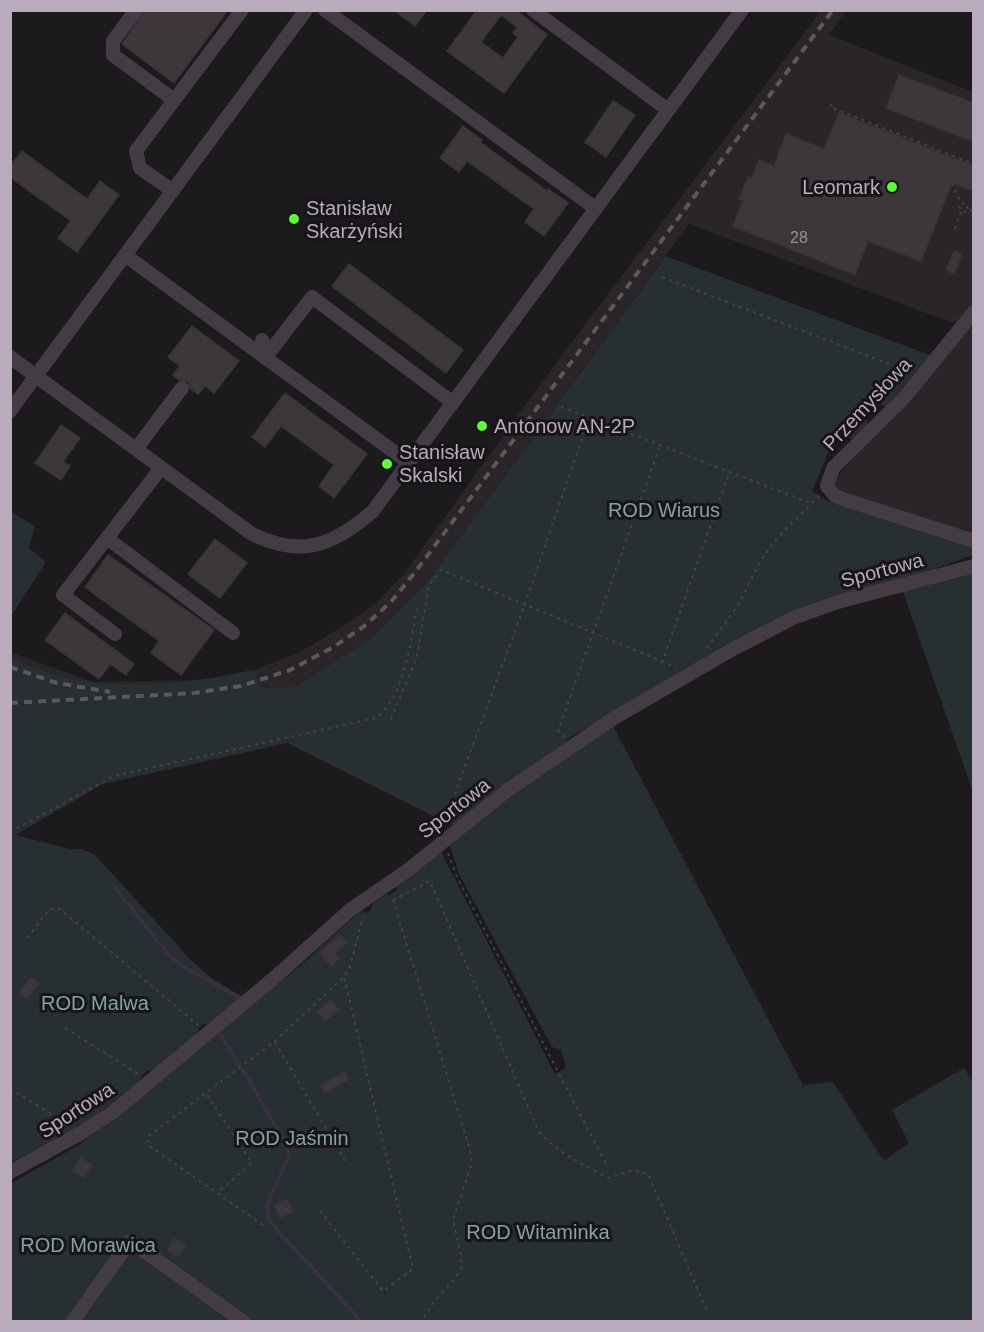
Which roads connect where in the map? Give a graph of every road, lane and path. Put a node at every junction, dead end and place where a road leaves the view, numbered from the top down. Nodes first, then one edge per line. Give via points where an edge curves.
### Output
1 (136, 10) edge
2 (242, 10) edge
3 (306, 10) edge
4 (325, 10) edge
5 (533, 10) edge
6 (742, 10) edge
7 (174, 100) junction
8 (832, 104) dead end
9 (668, 110) junction
10 (974, 164) edge
11 (952, 183) dead end
12 (173, 191) junction
13 (961, 203) junction
14 (595, 208) junction
15 (968, 209) junction
16 (974, 211) edge
17 (961, 212) junction
18 (955, 229) dead end
19 (125, 255) junction
20 (662, 277) dead end
21 (974, 312) edge
22 (262, 340) dead end
23 (10, 357) edge
24 (265, 357) junction
25 (915, 374) dead end
26 (36, 376) junction
27 (182, 388) dead end
28 (452, 402) junction
29 (561, 406) dead end
30 (10, 411) edge
31 (589, 418) junction
32 (660, 446) junction
33 (136, 449) junction
34 (408, 462) junction
35 (161, 468) junction
36 (729, 473) junction
37 (819, 496) dead end
38 (813, 504) junction
39 (107, 538) junction
40 (974, 542) edge
41 (974, 566) edge
42 (525, 604) junction
43 (417, 608) dead end
44 (233, 633) dead end
45 (592, 633) junction
46 (115, 634) dead end
47 (703, 654) dead end
48 (662, 663) junction
49 (682, 669) dead end
50 (391, 719) dead end
51 (567, 740) dead end
52 (460, 822) dead end
53 (10, 832) edge
54 (444, 841) junction
55 (391, 894) dead end
56 (393, 900) junction
57 (365, 912) dead end
58 (27, 938) dead end
59 (344, 977) junction
60 (200, 1027) dead end
61 (65, 1028) dead end
62 (275, 1041) junction
63 (141, 1076) dead end
64 (10, 1089) edge
65 (207, 1094) junction
66 (78, 1129) dead end
67 (347, 1164) dead end
68 (608, 1168) dead end
69 (10, 1172) edge
70 (218, 1192) junction
71 (320, 1211) dead end
72 (263, 1225) dead end
73 (708, 1313) dead end
74 (72, 1322) edge
75 (244, 1322) edge
76 (421, 1322) edge

1 - 7 street via 113,41 113,55
2 - 7 street
3 - 12 street
4 - 14 street
5 - 9 street
6 - 9 street
7 - 12 street via 131,146 140,168
8 - 10 path via 830,107
9 - 14 street
11 - 13 path
12 - 19 street
13 - 15 path via 967,204
13 - 17 path
14 - 28 street
15 - 16 path
15 - 17 path
17 - 18 path
19 - 24 street
19 - 26 street
20 - 25 path
21 - 40 street, Przemysłowa via 902,400 833,468 827,482 831,492 843,500
22 - 24 street
23 - 26 street
24 - 28 street via 312,297
24 - 34 street
26 - 30 street
26 - 33 street
27 - 33 street
28 - 34 street
29 - 31 path
31 - 32 path
31 - 42 path
32 - 36 path
32 - 45 path
33 - 35 street
34 - 35 street via 373,511 354,527 337,538 298,548 252,534
35 - 39 street
36 - 38 path
36 - 48 path
37 - 38 path
38 - 47 path via 777,538 759,563 739,604
39 - 44 street
39 - 46 street via 63,595
41 - 54 street, Sportowa via 838,602 793,618 735,648 614,718 508,790
42 - 45 path
42 - 50 path via 441,570 429,585 417,657
42 - 52 path via 447,815
43 - 53 path via 409,660 386,712 375,718 114,776
45 - 48 path
45 - 51 path via 558,731
48 - 49 path
54 - 68 path via 456,875
54 - 69 street, Sportowa via 350,910 113,1112
55 - 56 path
56 - 73 path via 430,881 538,1130 561,1152 608,1178 634,1170 648,1174
56 - 76 path via 472,1163 454,1216 461,1268
57 - 59 path
58 - 60 path via 50,909 60,909
59 - 62 path
59 - 71 path via 413,1269 383,1291
61 - 63 path
62 - 65 path
62 - 67 path
64 - 66 path
65 - 70 path via 252,1163
65 - 70 path via 147,1137 148,1144
70 - 72 path
74 - 75 street via 130,1241

